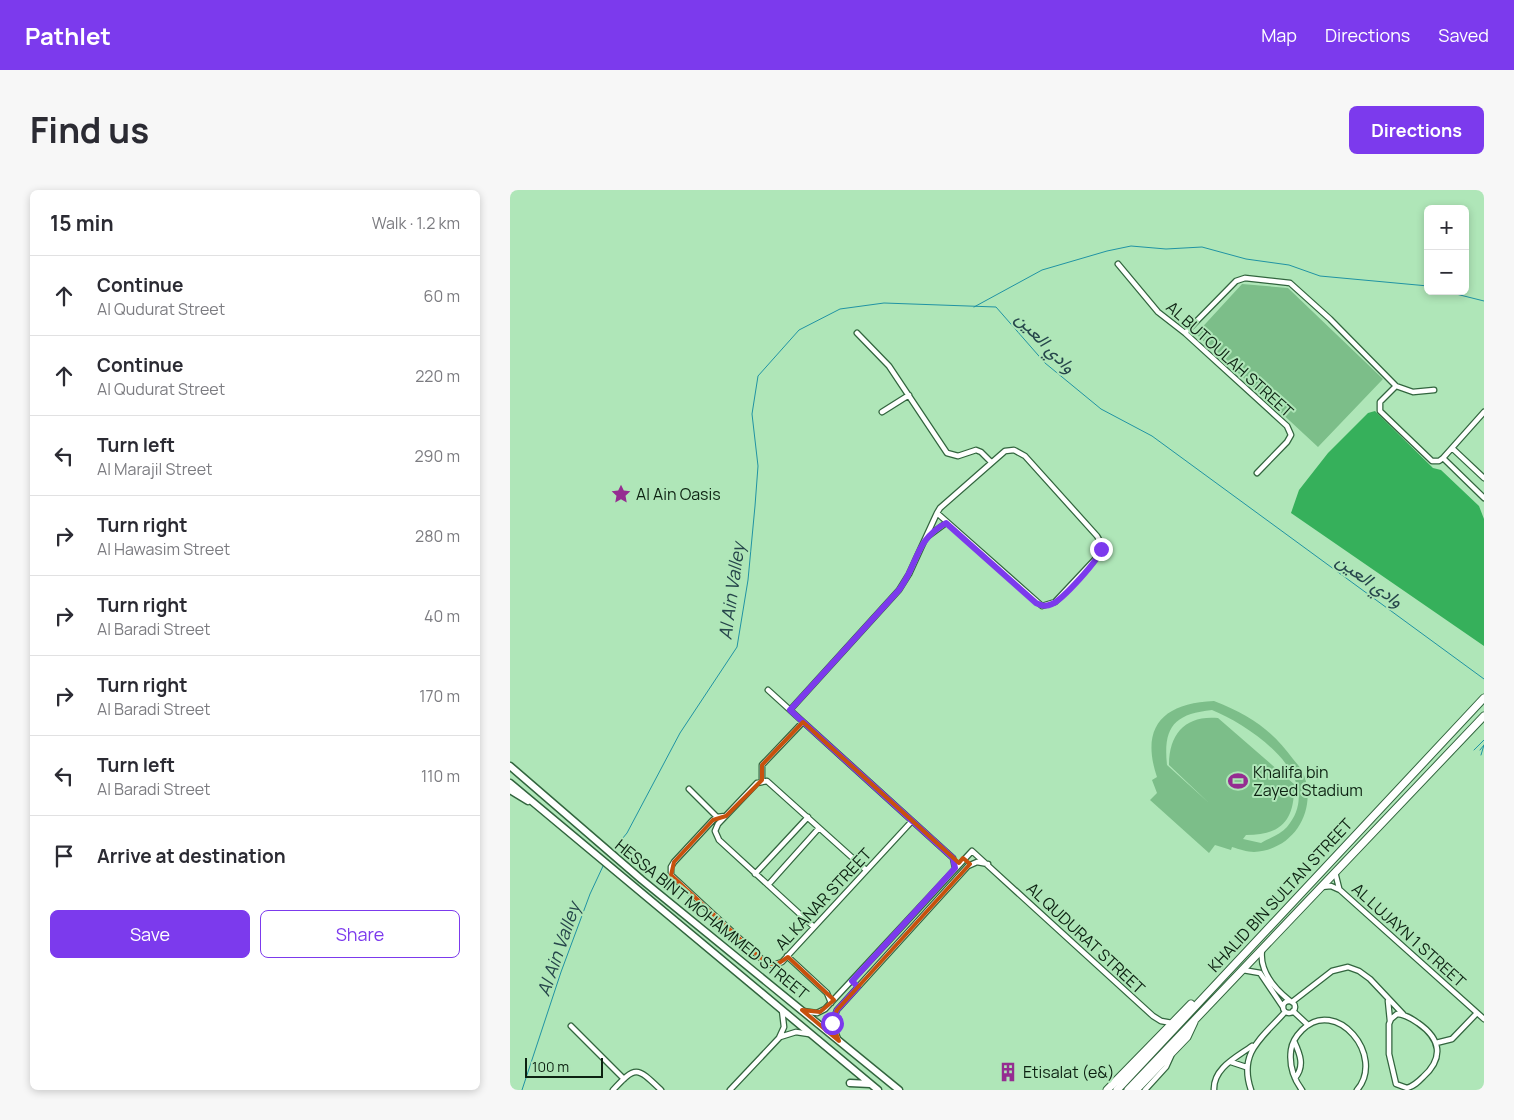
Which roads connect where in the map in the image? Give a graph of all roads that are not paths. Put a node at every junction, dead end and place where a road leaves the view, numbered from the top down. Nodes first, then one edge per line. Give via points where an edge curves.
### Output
1 (1118, 264) dead end
2 (857, 333) dead end
3 (1185, 333) junction
4 (1396, 386) junction
5 (1434, 390) dead end
6 (909, 395) junction
7 (882, 412) dead end
8 (1484, 412) edge
9 (1452, 448) junction
10 (1443, 458) junction
11 (991, 462) junction
12 (1257, 473) dead end
13 (1484, 478) edge
14 (1484, 498) edge
15 (937, 512) junction
16 (946, 523) junction
17 (924, 540) junction
18 (768, 690) dead end
19 (1483, 699) edge
20 (790, 710) junction
21 (1484, 716) edge
22 (803, 722) junction
23 (510, 766) edge
24 (762, 781) junction
25 (510, 783) edge
26 (689, 789) dead end
27 (510, 790) edge
28 (534, 802) junction
29 (725, 816) junction
30 (718, 817) junction
31 (808, 817) junction
32 (912, 820) junction
33 (819, 828) junction
34 (977, 853) junction
35 (953, 858) junction
36 (963, 858) junction
37 (972, 863) junction
38 (988, 864) junction
39 (955, 868) junction
40 (866, 870) junction
41 (1335, 872) junction
42 (756, 874) junction
43 (768, 885) junction
44 (1321, 887) junction
45 (1340, 890) junction
46 (814, 927) junction
47 (1262, 949) junction
48 (787, 956) junction
49 (1242, 970) junction
50 (852, 981) junction
51 (1271, 986) junction
52 (858, 987) junction
53 (1212, 989) junction
54 (827, 993) junction
55 (839, 994) junction
56 (1388, 1000) junction
57 (1291, 1002) junction
58 (831, 1003) junction
59 (782, 1009) junction
60 (1284, 1009) junction
61 (802, 1010) junction
62 (1293, 1011) junction
63 (1477, 1013) junction
64 (1404, 1015) junction
65 (1484, 1019) edge
66 (1194, 1020) junction
67 (1390, 1021) junction
68 (1172, 1023) junction
69 (1308, 1025) junction
70 (570, 1026) dead end
71 (812, 1035) junction
72 (779, 1038) junction
73 (839, 1041) junction
74 (1294, 1041) junction
75 (1436, 1043) junction
76 (1256, 1044) junction
77 (1172, 1053) junction
78 (1230, 1062) junction
79 (1246, 1067) junction
80 (1295, 1078) junction
81 (624, 1079) junction
82 (850, 1082) dead end
83 (870, 1084) junction
84 (1396, 1084) junction
85 (1409, 1089) edge
86 (613, 1090) edge
87 (660, 1090) edge
88 (730, 1090) edge
89 (878, 1090) edge
90 (899, 1090) edge
91 (1107, 1090) edge
92 (1117, 1090) edge
93 (1128, 1090) edge
94 (1136, 1090) edge
95 (1145, 1090) edge
96 (1214, 1090) edge
97 (1251, 1090) edge
98 (1302, 1090) edge
99 (1357, 1090) edge
100 (1395, 1090) edge

1 - 3 street, AL BUTOULAH STREET via 1158,312
2 - 6 street via 885,361
3 - 4 street via 1236,281 1245,278 1290,282
3 - 12 street, AL BUTOULAH STREET via 1289,430 1288,442
4 - 5 street via 1413,392
4 - 10 street via 1380,402 1381,414 1432,461
6 - 7 street
6 - 11 street via 947,452 958,456 976,450
8 - 9 street
9 - 10 street
9 - 13 street
10 - 14 street
11 - 15 street
11 - 16 street via 1008,450 1023,454 1097,536 1101,546 1099,556 1055,602 1042,606
15 - 16 street
15 - 17 street
16 - 17 street
17 - 20 street via 899,590
18 - 20 street
19 - 53 main road, KHALID BIN SULTAN STREET
20 - 22 street
21 - 41 main road, KHALID BIN SULTAN STREET
22 - 24 street via 762,766
22 - 32 street
23 - 61 main road, HESSA BINT MOHAMMED STREET via 642,880
24 - 29 street
24 - 31 street via 771,783
25 - 28 main road, HESSA BINT MOHAMMED STREET
26 - 30 street
27 - 28 main road
28 - 59 main road, HESSA BINT MOHAMMED STREET
29 - 30 street
29 - 42 street via 716,826 716,836
30 - 48 street, AL KANAR STREET via 674,862 671,875 766,962 778,964
31 - 33 street
31 - 42 street
32 - 35 street
32 - 40 street, AL KANAR STREET
33 - 40 street
33 - 43 street
34 - 36 street via 969,851
34 - 37 street
34 - 38 street, AL QUDURAT STREET
35 - 36 street
35 - 39 street
36 - 37 street
36 - 39 street
37 - 38 street
37 - 52 street
38 - 68 street, AL QUDURAT STREET via 1153,1016
39 - 50 street
40 - 46 street, AL KANAR STREET
41 - 44 main road, KHALID BIN SULTAN STREET
41 - 45 street, AL LUJAYN 1 STREET
42 - 43 street
43 - 46 street
44 - 45 street, AL LUJAYN 1 STREET via 1331,886
44 - 47 main road, KHALID BIN SULTAN STREET
45 - 63 street, AL LUJAYN 1 STREET
46 - 48 street, AL KANAR STREET
47 - 49 main road, KHALID BIN SULTAN STREET
47 - 51 street via 1263,965
48 - 54 street
49 - 51 street via 1260,973
49 - 66 main road, KHALID BIN SULTAN STREET
50 - 52 street
50 - 55 street
51 - 57 street
51 - 60 street
52 - 73 street via 834,1016 833,1026
53 - 68 main road
53 - 92 main road, KHALID BIN SULTAN STREET
54 - 55 street
54 - 58 street
55 - 58 street
56 - 57 street via 1365,974 1344,967 1329,973
56 - 64 street
56 - 67 street
57 - 60 street via 1285,1003
57 - 62 street via 1295,1007
58 - 61 street via 820,1012
59 - 71 main road, HESSA BINT MOHAMMED STREET
59 - 72 street via 784,1027
60 - 62 street
60 - 76 street
61 - 73 main road, HESSA BINT MOHAMMED STREET
62 - 69 street
63 - 65 street, AL LUJAYN 1 STREET
63 - 75 street via 1452,1039
64 - 67 street via 1395,1015
64 - 75 street via 1426,1028
66 - 77 main road via 1189,1034
66 - 93 main road, KHALID BIN SULTAN STREET
67 - 84 street via 1389,1054
68 - 91 main road
69 - 74 street
69 - 99 street via 1322,1020 1335,1022 1358,1040 1367,1065 1365,1078
70 - 81 street
71 - 72 street via 796,1032
71 - 83 main road, HESSA BINT MOHAMMED STREET
72 - 88 street
73 - 90 main road, HESSA BINT MOHAMMED STREET
74 - 80 street via 1290,1058
74 - 80 street via 1301,1062
75 - 85 street via 1434,1066
76 - 78 street
76 - 79 street via 1248,1056
77 - 94 main road
77 - 95 street via 1166,1067
78 - 79 street
78 - 96 street via 1218,1074
79 - 97 street
80 - 98 street
81 - 86 street
81 - 87 street via 638,1070
82 - 83 main road
83 - 89 main road, HESSA BINT MOHAMMED STREET
84 - 85 street
84 - 100 street

